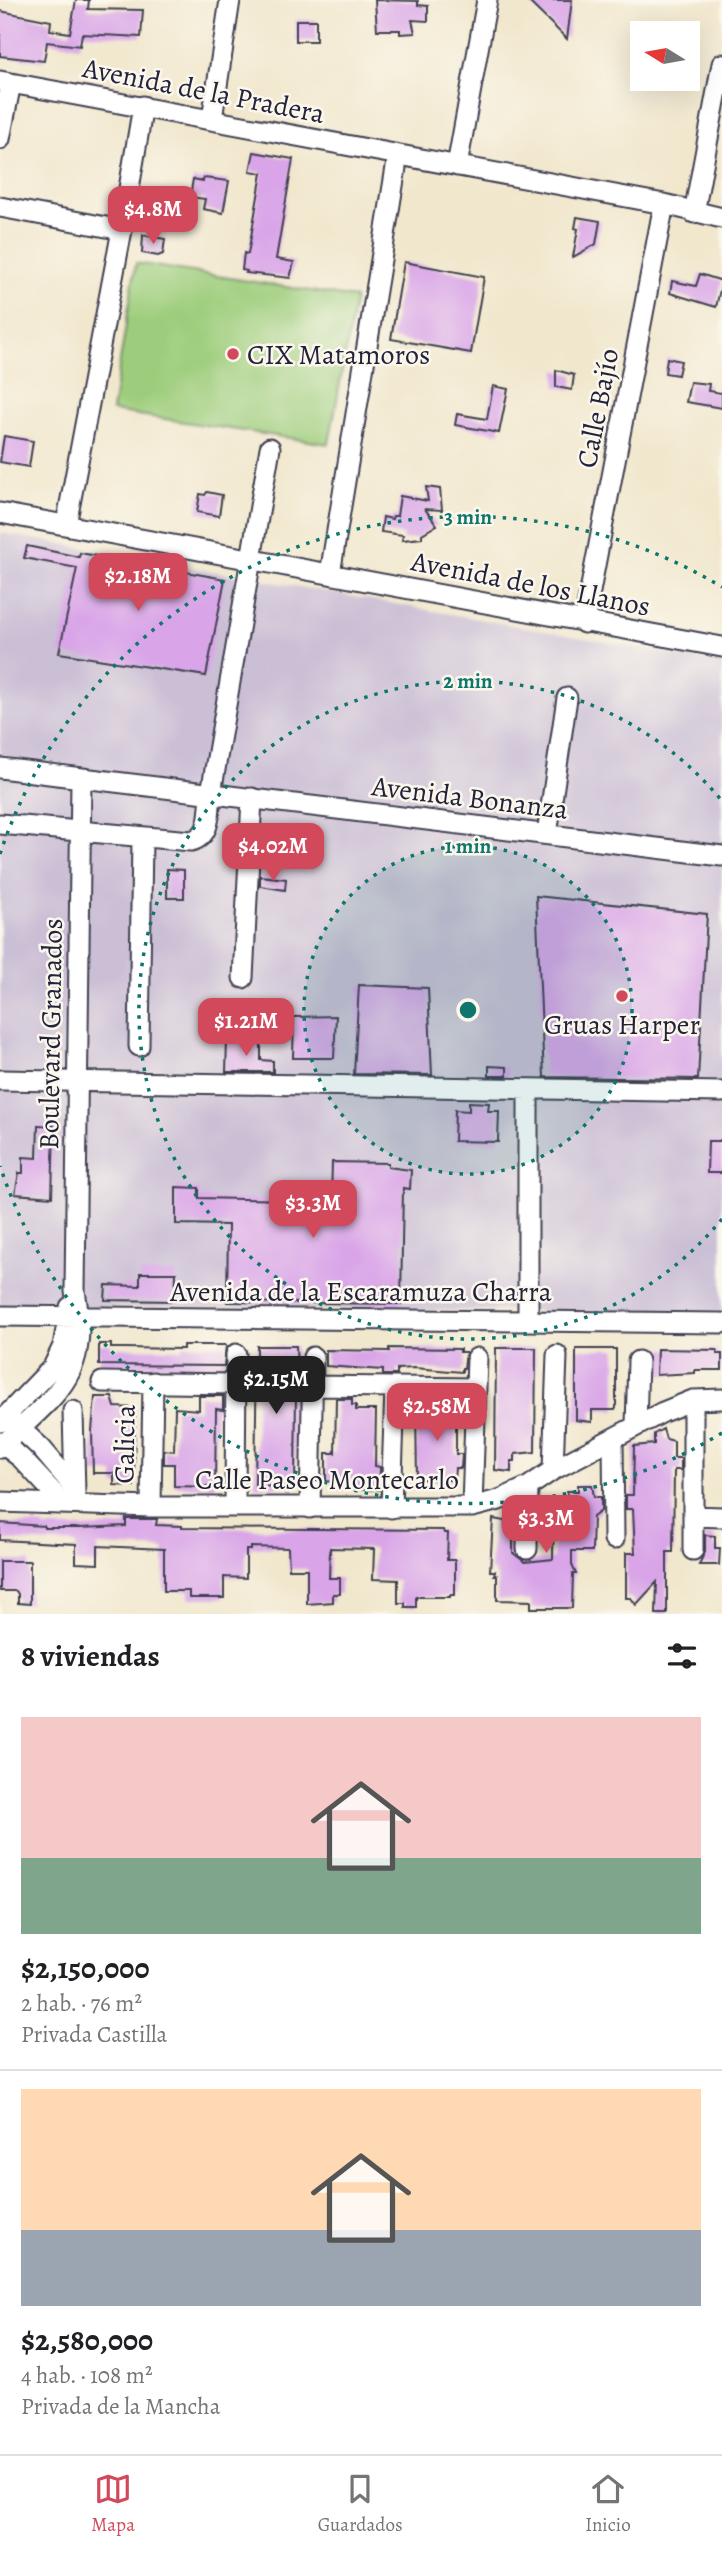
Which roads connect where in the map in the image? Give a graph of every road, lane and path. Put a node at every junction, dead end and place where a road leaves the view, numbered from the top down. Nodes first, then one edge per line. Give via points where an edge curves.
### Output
1 (230, 0) edge
2 (487, 0) edge
3 (722, 64) edge
4 (5, 82) edge
5 (143, 106) junction
6 (212, 119) junction
7 (0, 139) edge
8 (398, 155) junction
9 (457, 166) junction
10 (664, 204) junction
11 (0, 207) edge
12 (694, 213) junction
13 (722, 218) edge
14 (122, 230) junction
15 (270, 448) dead end
16 (0, 513) edge
17 (66, 525) junction
18 (251, 559) junction
19 (330, 574) junction
20 (584, 623) junction
21 (722, 647) edge
22 (567, 698) dead end
23 (0, 768) edge
24 (81, 778) junction
25 (211, 793) junction
26 (252, 798) junction
27 (0, 824) edge
28 (81, 832) junction
29 (547, 834) junction
30 (142, 837) junction
31 (722, 856) edge
32 (243, 978) dead end
33 (139, 1046) dead end
34 (0, 1080) edge
35 (78, 1082) junction
36 (527, 1090) junction
37 (722, 1093) edge
38 (0, 1316) edge
39 (73, 1317) junction
40 (528, 1320) junction
41 (722, 1323) edge
42 (236, 1354) dead end
43 (557, 1355) dead end
44 (313, 1357) dead end
45 (477, 1358) dead end
46 (638, 1361) dead end
47 (102, 1381) dead end
48 (153, 1382) junction
49 (234, 1384) junction
50 (313, 1387) junction
51 (395, 1388) junction
52 (475, 1388) junction
53 (722, 1399) edge
54 (694, 1400) junction
55 (73, 1411) dead end
56 (7, 1419) edge
57 (636, 1425) junction
58 (613, 1439) junction
59 (1, 1445) edge
60 (553, 1470) junction
61 (528, 1487) junction
62 (71, 1498) junction
63 (0, 1502) edge
64 (151, 1507) junction
65 (235, 1507) junction
66 (472, 1507) junction
67 (310, 1508) junction
68 (391, 1508) junction
69 (694, 1516) junction
70 (722, 1517) edge
71 (614, 1539) dead end
72 (527, 1549) dead end
73 (693, 1550) dead end

1 - 6 street
2 - 9 street
3 - 12 street
4 - 5 street, Avenida de la Pradera
4 - 7 street
5 - 6 street, Avenida de la Pradera
5 - 14 street
6 - 8 street, Avenida de la Pradera
8 - 9 street, Avenida de la Pradera
8 - 19 street
9 - 10 street
10 - 12 street
10 - 20 street, Calle Bajío
11 - 14 street
12 - 13 street
14 - 17 street
15 - 18 street
16 - 17 street
17 - 18 street
18 - 19 street, Avenida de los Llanos
18 - 25 street
19 - 20 street, Avenida de los Llanos
20 - 21 street, Avenida de los Llanos
22 - 29 street
23 - 24 street, Avenida Bonanza
24 - 25 street, Avenida Bonanza
24 - 28 street, Boulevard Granados
25 - 26 street, Avenida Bonanza
25 - 30 street via 208,825 198,839
26 - 29 street, Avenida Bonanza
26 - 32 street
27 - 28 street
28 - 30 street
28 - 35 street, Boulevard Granados
29 - 31 street, Avenida Bonanza
30 - 33 street
34 - 35 street
35 - 36 street
35 - 39 street, Boulevard Granados
36 - 37 street
36 - 40 street
38 - 39 street, Avenida de la Escaramuza Charra
39 - 40 street, Avenida de la Escaramuza Charra
39 - 56 street, Boulevard Granados via 80,1344 69,1376 50,1401
40 - 41 street, Avenida de la Escaramuza Charra
42 - 49 street
43 - 60 street
44 - 50 street
45 - 52 street
46 - 57 street
47 - 48 street
48 - 49 street
48 - 64 street, Galicia
49 - 65 street
50 - 51 street
50 - 67 street
51 - 52 street
51 - 68 street
52 - 66 street
53 - 54 street, Calle Paseo Montecarlo
54 - 57 street, Calle Paseo Montecarlo
54 - 69 street
55 - 62 street
56 - 59 street, Boulevard Granados
56 - 62 street via 41,1448
57 - 58 street, Calle Paseo Montecarlo
58 - 60 street, Calle Paseo Montecarlo
58 - 71 street
59 - 62 street
60 - 61 street, Calle Paseo Montecarlo
61 - 66 street, Calle Paseo Montecarlo
61 - 72 street
62 - 63 street, Calle Paseo Montecarlo
62 - 64 street, Calle Paseo Montecarlo
64 - 65 street, Calle Paseo Montecarlo
65 - 67 street, Calle Paseo Montecarlo
66 - 68 street, Calle Paseo Montecarlo
67 - 68 street, Calle Paseo Montecarlo
69 - 70 street
69 - 73 street

